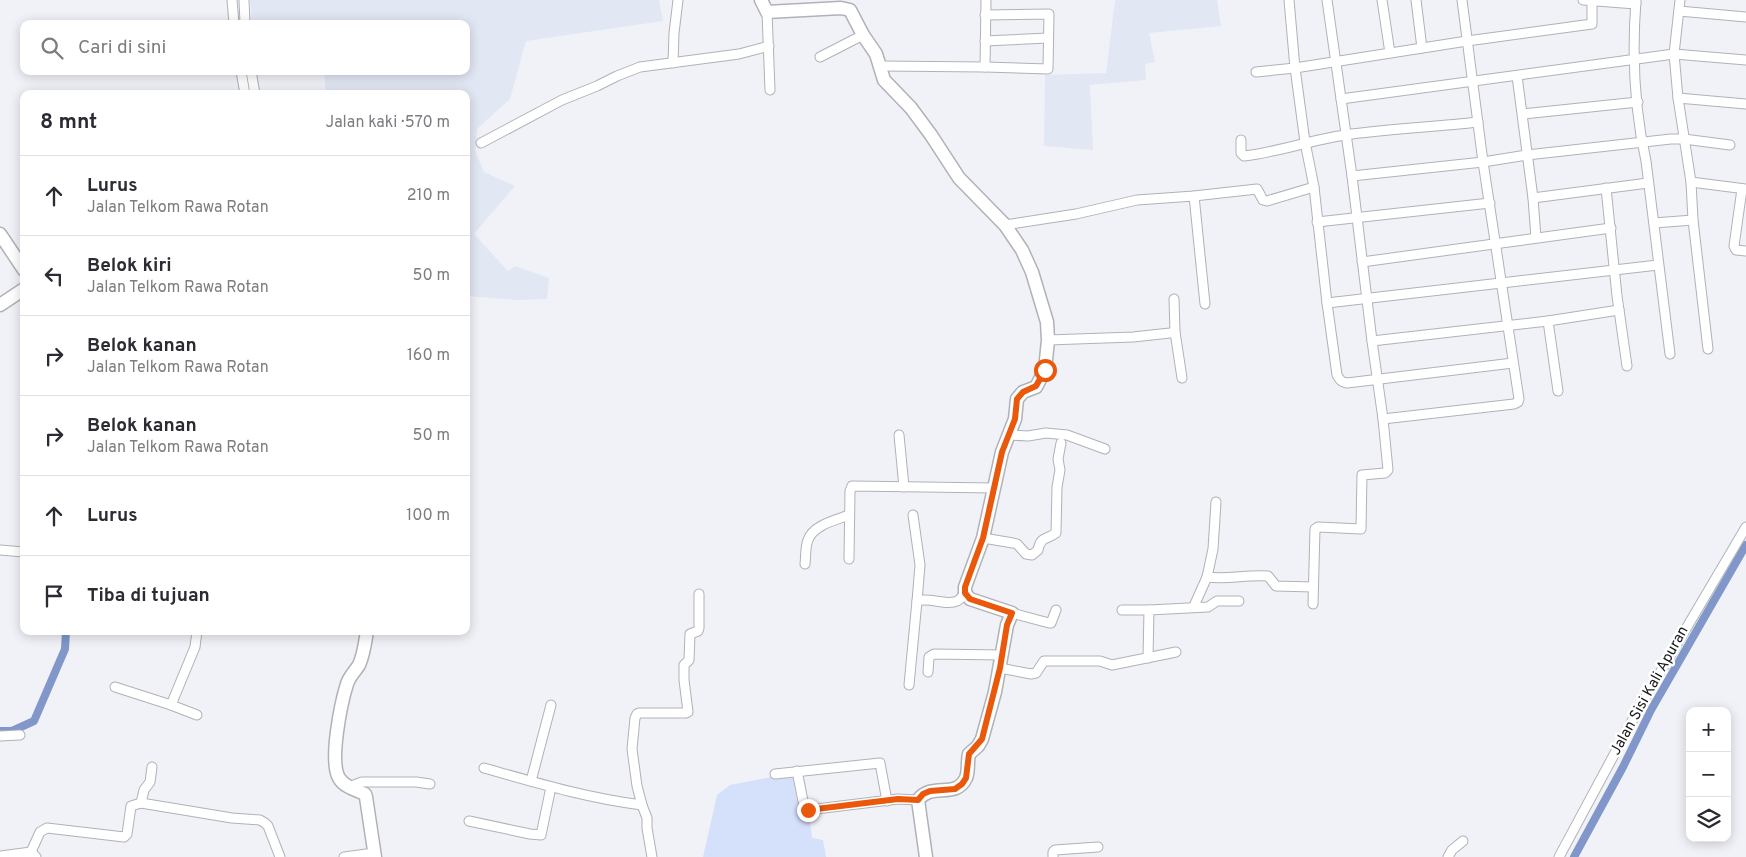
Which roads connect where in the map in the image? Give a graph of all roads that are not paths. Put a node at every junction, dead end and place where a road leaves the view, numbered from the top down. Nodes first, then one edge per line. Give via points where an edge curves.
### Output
1 (232, 0) edge
2 (244, 0) edge
3 (678, 0) edge
4 (761, 0) edge
5 (986, 0) edge
6 (1289, 0) edge
7 (1327, 0) edge
8 (1382, 0) edge
9 (1416, 0) edge
10 (1462, 0) edge
11 (1588, 0) edge
12 (1680, 0) edge
13 (1636, 2) edge
14 (1679, 11) junction
15 (767, 12) junction
16 (985, 15) junction
17 (1746, 18) edge
18 (234, 20) edge
19 (245, 20) edge
20 (863, 35) junction
21 (1048, 38) junction
22 (985, 41) junction
23 (1467, 41) junction
24 (768, 46) junction
25 (1422, 48) junction
26 (1390, 53) junction
27 (1674, 54) junction
28 (820, 57) dead end
29 (1633, 60) junction
30 (1746, 60) edge
31 (1336, 61) junction
32 (674, 63) junction
33 (880, 66) junction
34 (985, 67) junction
35 (1295, 68) junction
36 (1256, 72) dead end
37 (242, 75) edge
38 (251, 75) edge
39 (1517, 76) junction
40 (1472, 82) junction
41 (249, 90) edge
42 (249, 90) edge
43 (770, 90) dead end
44 (1678, 98) junction
45 (1341, 99) junction
46 (1638, 102) junction
47 (1746, 104) edge
48 (1523, 114) junction
49 (1478, 122) junction
50 (1346, 135) junction
51 (1684, 139) junction
52 (1241, 140) dead end
53 (1305, 142) junction
54 (1641, 142) junction
55 (481, 143) dead end
56 (1730, 144) dead end
57 (1527, 155) junction
58 (1483, 162) junction
59 (1352, 176) junction
60 (1691, 182) junction
61 (1648, 183) junction
62 (1314, 187) junction
63 (1606, 188) junction
64 (1744, 189) edge
65 (1194, 196) junction
66 (1532, 198) junction
67 (1490, 204) junction
68 (1358, 218) junction
69 (1693, 220) junction
70 (1317, 222) junction
71 (1654, 223) junction
72 (1005, 225) junction
73 (1611, 228) junction
74 (0, 234) edge
75 (1536, 238) junction
76 (1496, 243) junction
77 (1746, 251) edge
78 (1362, 262) junction
79 (20, 264) edge
80 (1658, 265) junction
81 (1614, 269) junction
82 (1502, 284) junction
83 (20, 292) edge
84 (1368, 298) junction
85 (1174, 299) dead end
86 (1327, 303) junction
87 (1205, 304) dead end
88 (0, 305) edge
89 (1619, 310) junction
90 (1548, 321) junction
91 (1507, 325) junction
92 (1175, 332) junction
93 (1048, 340) junction
94 (1372, 341) junction
95 (1708, 349) dead end
96 (1670, 354) dead end
97 (1512, 363) junction
98 (1627, 366) dead end
99 (1182, 378) dead end
100 (1378, 380) junction
101 (1558, 391) dead end
102 (1383, 420) junction
103 (899, 435) dead end
104 (1009, 435) junction
105 (1061, 443) dead end
106 (1105, 449) dead end
107 (904, 487) junction
108 (994, 488) junction
109 (1216, 502) dead end
110 (849, 515) junction
111 (913, 515) dead end
112 (1746, 527) edge
113 (983, 538) junction
114 (0, 550) edge
115 (20, 552) edge
116 (849, 559) dead end
117 (805, 564) dead end
118 (1207, 577) junction
119 (1313, 587) junction
120 (965, 593) junction
121 (699, 594) dead end
122 (917, 601) junction
123 (1239, 601) dead end
124 (1313, 604) dead end
125 (1194, 606) junction
126 (1056, 610) dead end
127 (1122, 610) dead end
128 (1148, 610) junction
129 (1012, 613) junction
130 (196, 635) edge
131 (366, 635) edge
132 (1176, 652) dead end
133 (1148, 658) junction
134 (1001, 661) junction
135 (928, 672) dead end
136 (909, 685) dead end
137 (115, 687) dead end
138 (171, 705) junction
139 (551, 705) dead end
140 (197, 715) dead end
141 (20, 735) dead end
142 (0, 736) edge
143 (152, 767) dead end
144 (484, 768) dead end
145 (797, 771) junction
146 (774, 774) dead end
147 (531, 781) junction
148 (430, 784) dead end
149 (551, 787) junction
150 (351, 788) junction
151 (918, 800) junction
152 (887, 801) junction
153 (141, 803) junction
154 (642, 806) junction
155 (469, 821) dead end
156 (1463, 841) dead end
157 (1098, 847) dead end
158 (34, 855) edge
159 (374, 855) edge
160 (0, 856) edge
161 (280, 857) edge
162 (344, 857) edge
163 (652, 857) edge
164 (926, 857) edge
165 (1053, 857) edge
166 (1448, 857) edge
167 (1560, 857) edge

1 - 18 street
2 - 19 street
3 - 32 street
4 - 15 street
5 - 16 street
6 - 35 street
7 - 31 street
8 - 26 street
9 - 25 street
10 - 23 street
11 - 13 street
11 - 23 street via 1592,24
12 - 14 street
13 - 29 street
14 - 17 street
14 - 27 street
15 - 20 street via 846,8
15 - 24 street
16 - 21 street via 1049,14
16 - 22 street
20 - 28 street
20 - 33 street
21 - 22 street
21 - 34 street via 1048,69
22 - 34 street
23 - 25 street
23 - 40 street
24 - 32 street via 739,54
24 - 43 street
25 - 26 street
26 - 31 street
27 - 29 street
27 - 30 street
27 - 44 street
29 - 39 street
29 - 46 street
31 - 35 street
31 - 45 street
32 - 55 street via 640,67 618,76 533,114
33 - 34 street
33 - 72 street via 884,80 911,108 960,178
35 - 36 street
35 - 53 street
37 - 41 street
38 - 42 street
39 - 40 street
39 - 48 street
40 - 45 street
40 - 49 street
44 - 47 street
44 - 51 street
45 - 50 street
46 - 48 street
46 - 54 street
48 - 57 street
49 - 50 street
49 - 58 street
50 - 53 street
50 - 59 street
51 - 54 street
51 - 56 street
51 - 60 street
52 - 53 street via 1244,156 1264,154
53 - 62 street
54 - 57 street
54 - 61 street
57 - 58 street
57 - 66 street
58 - 59 street
58 - 67 street
59 - 68 street
60 - 64 street
60 - 69 street
61 - 63 street
61 - 71 street
62 - 65 street via 1267,201 1257,189
62 - 70 street
63 - 66 street
63 - 73 street
64 - 77 street via 1734,246 1736,250
65 - 72 street via 1137,200
65 - 87 street
66 - 75 street
67 - 68 street
67 - 76 street
68 - 70 street
68 - 78 street
69 - 71 street
69 - 95 street
70 - 86 street
71 - 80 street
72 - 93 street via 1032,272 1047,322
73 - 75 street
73 - 81 street
74 - 79 street
75 - 76 street
76 - 78 street
76 - 82 street
78 - 84 street
80 - 81 street
80 - 96 street
81 - 82 street
81 - 89 street
82 - 84 street
82 - 91 street
83 - 88 street
84 - 86 street
84 - 94 street
85 - 92 street
86 - 100 street via 1339,379 1346,383
89 - 90 street
89 - 98 street
90 - 91 street
90 - 101 street
91 - 94 street
91 - 97 street
92 - 93 street
92 - 99 street
93 - 104 street via 1045,370 1036,386 1017,399
94 - 100 street
97 - 100 street
97 - 102 street via 1518,399 1514,404
100 - 102 street
102 - 119 street via 1388,471 1362,475 1361,529 1315,529
103 - 107 street
104 - 106 street via 1067,435
104 - 108 street
105 - 113 street via 1056,533 1042,540 1032,555 1026,554 1013,542
107 - 108 street
107 - 110 street via 852,486
108 - 113 street
109 - 118 street via 1213,549
110 - 116 street
110 - 117 street via 810,534
111 - 122 street via 920,565
112 - 167 street, Jalan Sisi Kali Apuran via 1638,710
113 - 120 street
114 - 115 street
118 - 119 street via 1260,575 1268,576 1276,586
118 - 125 street
119 - 124 street
120 - 122 street via 957,601
120 - 129 street via 970,599
121 - 154 street via 699,628 690,634 689,660 684,665 688,712 640,713 635,718 632,749
122 - 136 street
123 - 125 street via 1217,601 1208,607
125 - 128 street
126 - 129 street via 1049,623
127 - 128 street
128 - 133 street
129 - 134 street
130 - 138 street via 195,647
131 - 150 street via 362,656 344,695 335,744 338,778
132 - 133 street
133 - 134 street via 1112,664 1100,661 1044,662 1036,673 1031,674
134 - 135 street via 934,654 930,657
134 - 151 street via 982,739 969,754 966,778 955,789 930,791
137 - 138 street
138 - 140 street
139 - 147 street
141 - 142 street
143 - 153 street
144 - 147 street
145 - 146 street
145 - 152 street via 804,806 808,810
145 - 152 street via 880,763
147 - 149 street
148 - 150 street via 362,782
149 - 154 street
149 - 155 street via 541,835
150 - 159 street via 365,794
151 - 152 street
151 - 164 street
153 - 158 street via 132,806 124,837 47,828 37,836
153 - 161 street via 265,822
154 - 163 street via 647,818
156 - 166 street
157 - 165 street via 1056,850
158 - 160 street
159 - 162 street

